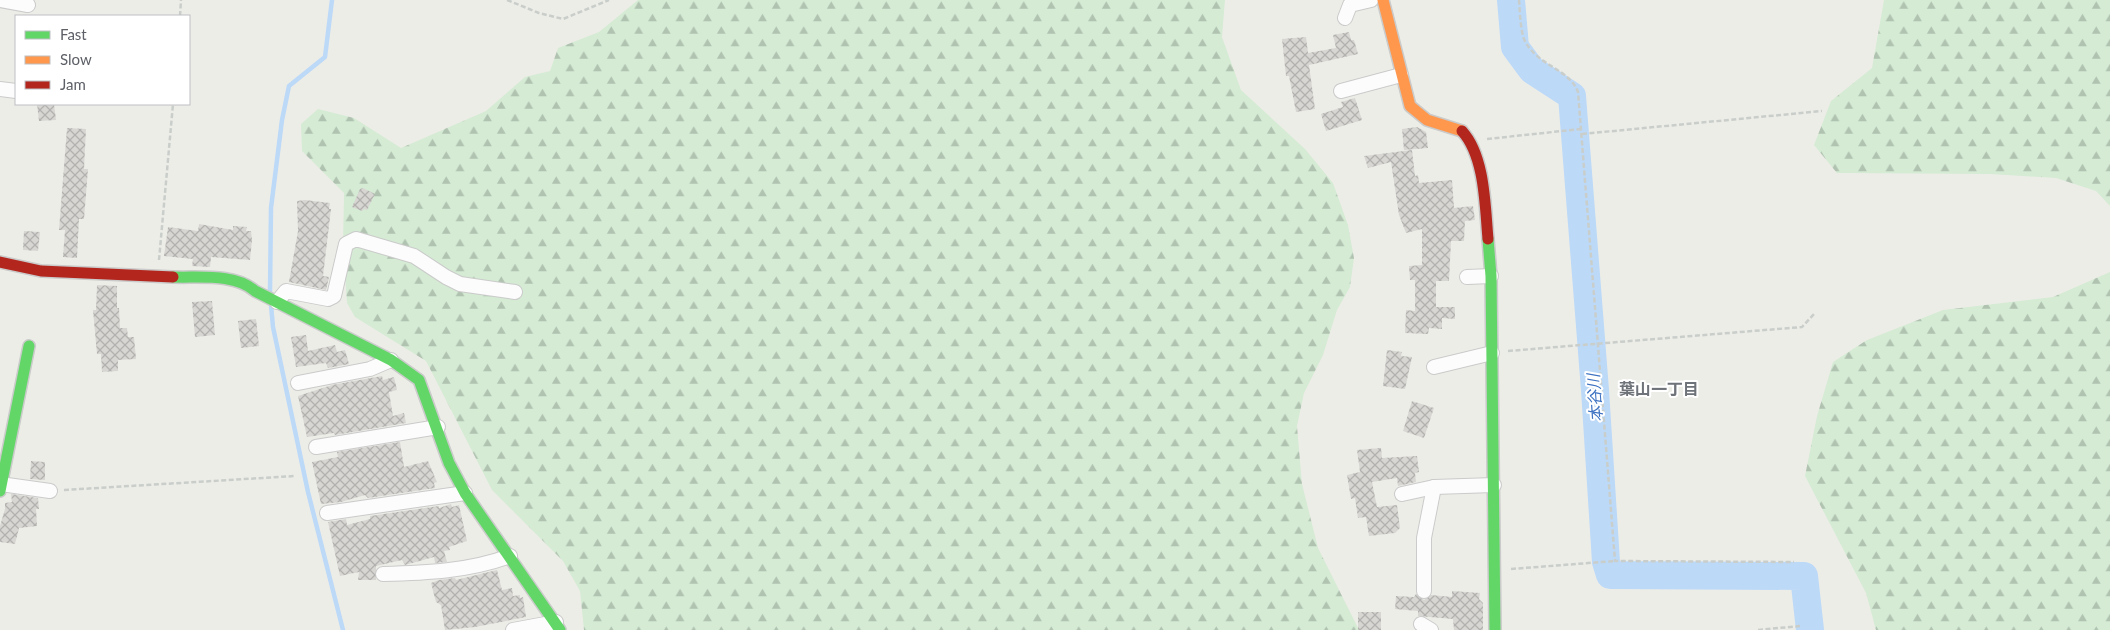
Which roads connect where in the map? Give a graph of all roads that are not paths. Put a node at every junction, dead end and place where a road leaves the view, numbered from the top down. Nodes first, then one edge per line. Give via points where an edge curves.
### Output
1 (0, 0) edge
2 (1371, 0) edge
3 (1383, 0) edge
4 (28, 5) dead end
5 (1345, 18) dead end
6 (1401, 75) junction
7 (0, 89) edge
8 (1341, 91) dead end
9 (15, 92) edge
10 (0, 262) edge
11 (1491, 276) junction
12 (1467, 277) dead end
13 (515, 292) dead end
14 (277, 302) junction
15 (29, 346) dead end
16 (1492, 353) junction
17 (391, 360) junction
18 (1434, 367) dead end
19 (298, 383) dead end
20 (438, 427) junction
21 (316, 447) dead end
22 (1494, 485) junction
23 (0, 486) edge
24 (1434, 487) junction
25 (50, 491) road end
26 (465, 493) junction
27 (1402, 494) dead end
28 (327, 513) dead end
29 (510, 556) junction
30 (383, 574) dead end
31 (1424, 590) dead end
32 (558, 626) edge
33 (513, 630) edge
34 (1495, 630) edge

1 - 4 street
2 - 5 street via 1350,5
3 - 6 street
6 - 8 street
6 - 11 street via 1410,106 1418,114 1427,120 1462,130 1471,141 1484,190
7 - 9 street
10 - 14 street via 41,271 223,279 247,284
11 - 12 street
11 - 16 street
13 - 14 street via 460,284 414,256 356,239 346,244 334,296 328,299 286,291
14 - 17 street
15 - 23 street
16 - 18 street
16 - 22 street
17 - 19 street via 370,370
17 - 20 street via 419,380
20 - 21 street
20 - 26 street
22 - 24 street
22 - 34 street
23 - 25 street
24 - 27 street
24 - 31 street via 1424,538
26 - 28 street
26 - 29 street
29 - 30 street via 446,571
29 - 32 street
32 - 33 street

